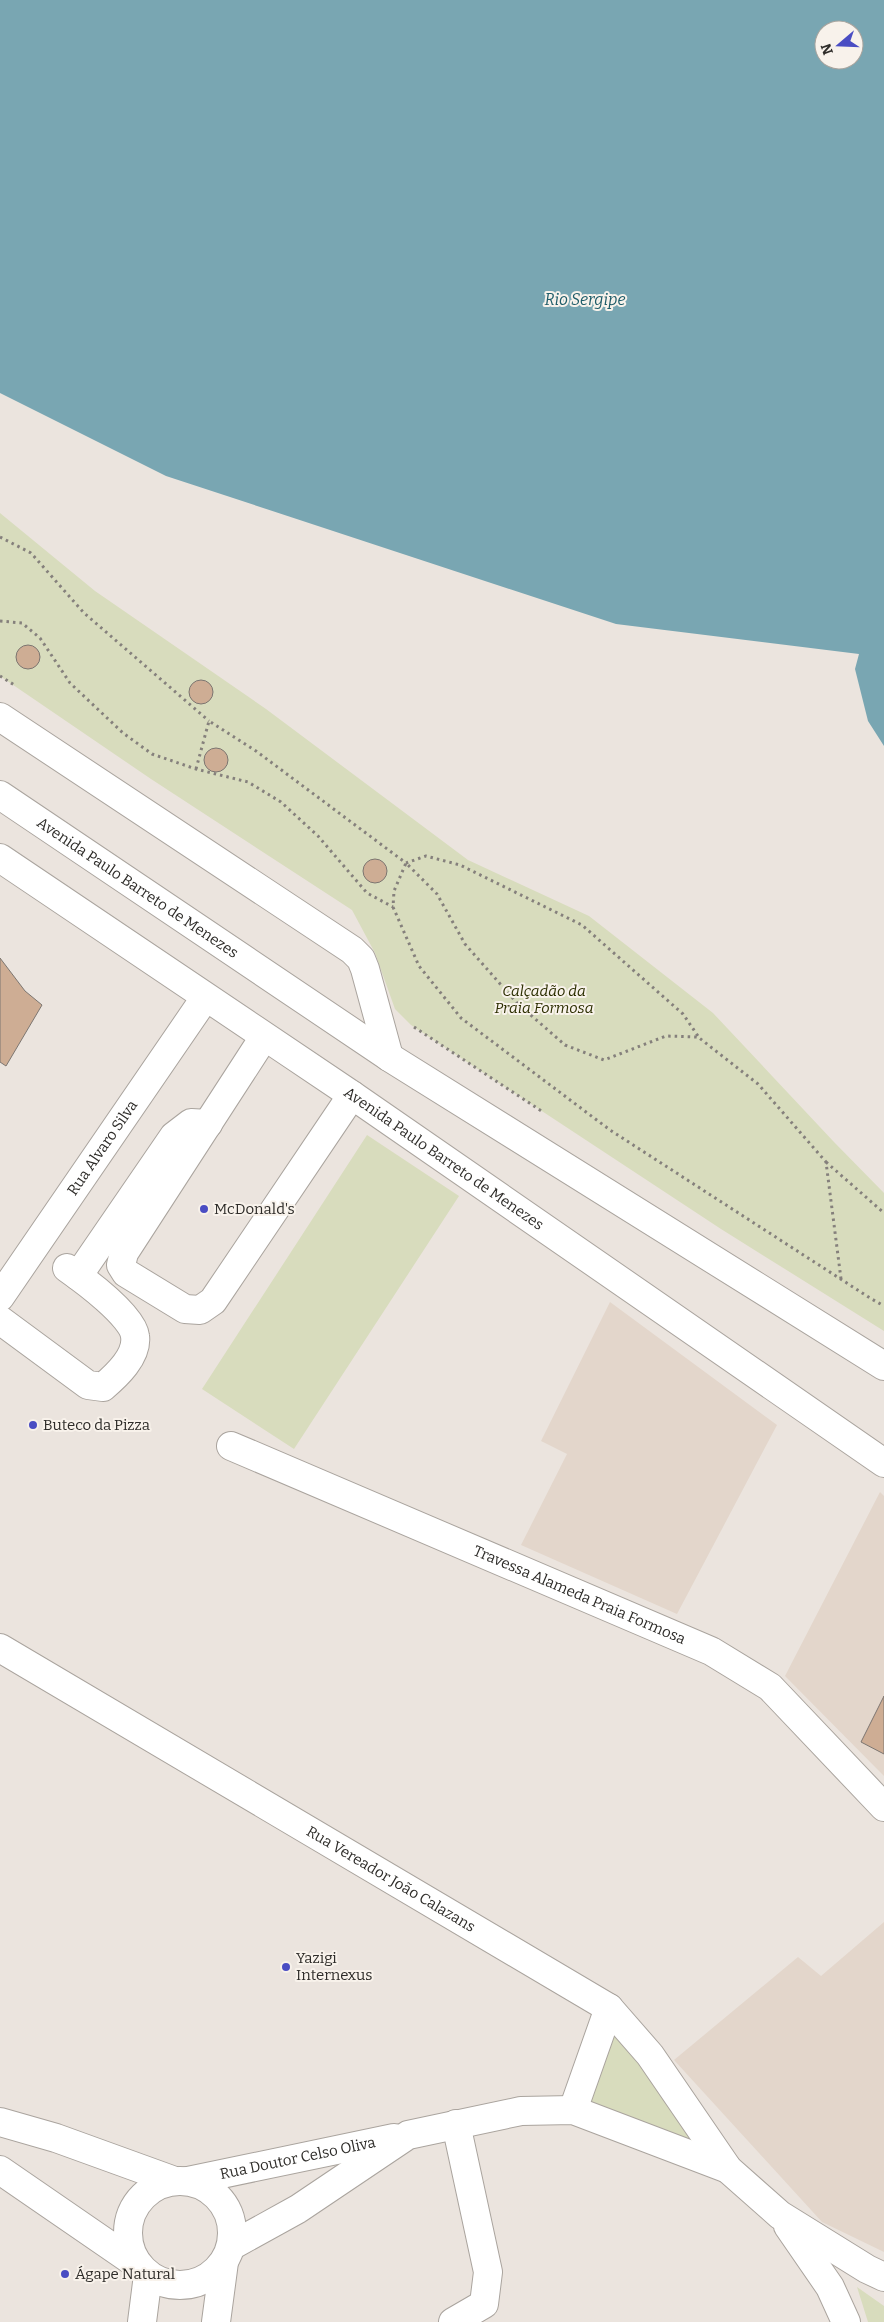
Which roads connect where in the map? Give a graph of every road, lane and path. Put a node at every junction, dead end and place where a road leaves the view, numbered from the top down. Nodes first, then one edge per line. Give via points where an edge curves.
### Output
1 (0, 537) edge
2 (0, 621) edge
3 (0, 676) edge
4 (24, 692) dead end
5 (0, 717) edge
6 (209, 721) junction
7 (196, 769) junction
8 (0, 795) edge
9 (0, 858) edge
10 (406, 863) junction
11 (393, 907) junction
12 (205, 998) junction
13 (411, 1025) dead end
14 (264, 1037) junction
15 (698, 1037) junction
16 (389, 1057) junction
17 (352, 1095) junction
18 (550, 1116) dead end
19 (208, 1124) junction
20 (826, 1162) junction
21 (884, 1213) edge
22 (842, 1279) junction
23 (0, 1297) edge
24 (884, 1306) edge
25 (0, 1320) edge
26 (884, 1366) edge
27 (231, 1446) dead end
28 (884, 1463) edge
29 (0, 1648) edge
30 (884, 1807) edge
31 (609, 2008) junction
32 (573, 2110) junction
33 (0, 2122) edge
34 (456, 2124) junction
35 (408, 2135) junction
36 (0, 2170) edge
37 (728, 2170) junction
38 (180, 2181) junction
39 (780, 2215) junction
40 (228, 2254) junction
41 (143, 2270) junction
42 (878, 2271) edge
43 (142, 2322) edge
44 (216, 2322) edge
45 (453, 2322) edge
46 (846, 2322) edge

1 - 6 path via 31,553 84,613
2 - 7 path via 22,623 40,638 70,683 122,733 152,754
3 - 4 path
5 - 16 street via 352,950 366,969
6 - 7 path
6 - 10 path via 256,750
7 - 11 path via 248,782 281,802 318,836 367,894
8 - 16 street, Avenida Paulo Barreto de Menezes
9 - 12 street, Avenida Paulo Barreto de Menezes
10 - 11 path via 394,891
10 - 15 path via 426,856 460,865 582,925 683,1014
10 - 15 path via 437,894 465,944 517,1003 565,1045 604,1060 666,1036
11 - 22 path via 420,966 461,1018 610,1130
12 - 14 street, Avenida Paulo Barreto de Menezes
12 - 23 street, Rua Alvaro Silva
13 - 18 path
14 - 17 street, Avenida Paulo Barreto de Menezes
14 - 19 street
15 - 20 path via 758,1084
16 - 26 street, Avenida Paulo Barreto de Menezes
17 - 19 street via 213,1301 200,1310 185,1309 126,1273 121,1264 124,1253
17 - 28 street, Avenida Paulo Barreto de Menezes
19 - 25 street via 191,1123 174,1136 73,1272 125,1316 136,1336 133,1352 115,1377 102,1387 88,1385
20 - 21 path
20 - 22 path
22 - 24 path
27 - 30 street, Travessa Alameda Praia Formosa via 712,1651 770,1687
29 - 31 street, Rua Vereador João Calazans
31 - 32 street
31 - 37 street, Rua Vereador João Calazans via 650,2055
32 - 34 street, Rua Vereador João Calazans via 521,2112
32 - 37 street, Rua Vereador João Calazans
33 - 38 street
34 - 35 street, Rua Vereador João Calazans
34 - 45 street via 488,2272 484,2304
35 - 38 street, Rua Doutor Celso Oliva
35 - 40 street, Rua Vereador João Calazans
36 - 41 street
37 - 39 street, Rua Vereador João Calazans
38 - 40 street via 205,2186 219,2197 229,2212 233,2229
38 - 41 street via 157,2185 144,2194 132,2213 128,2236 131,2251
39 - 42 street, Rua Vereador João Calazans
39 - 46 street, Rua Vereador João Calazans via 830,2287
40 - 41 street via 215,2273 189,2285 168,2284
40 - 44 street
41 - 43 street

